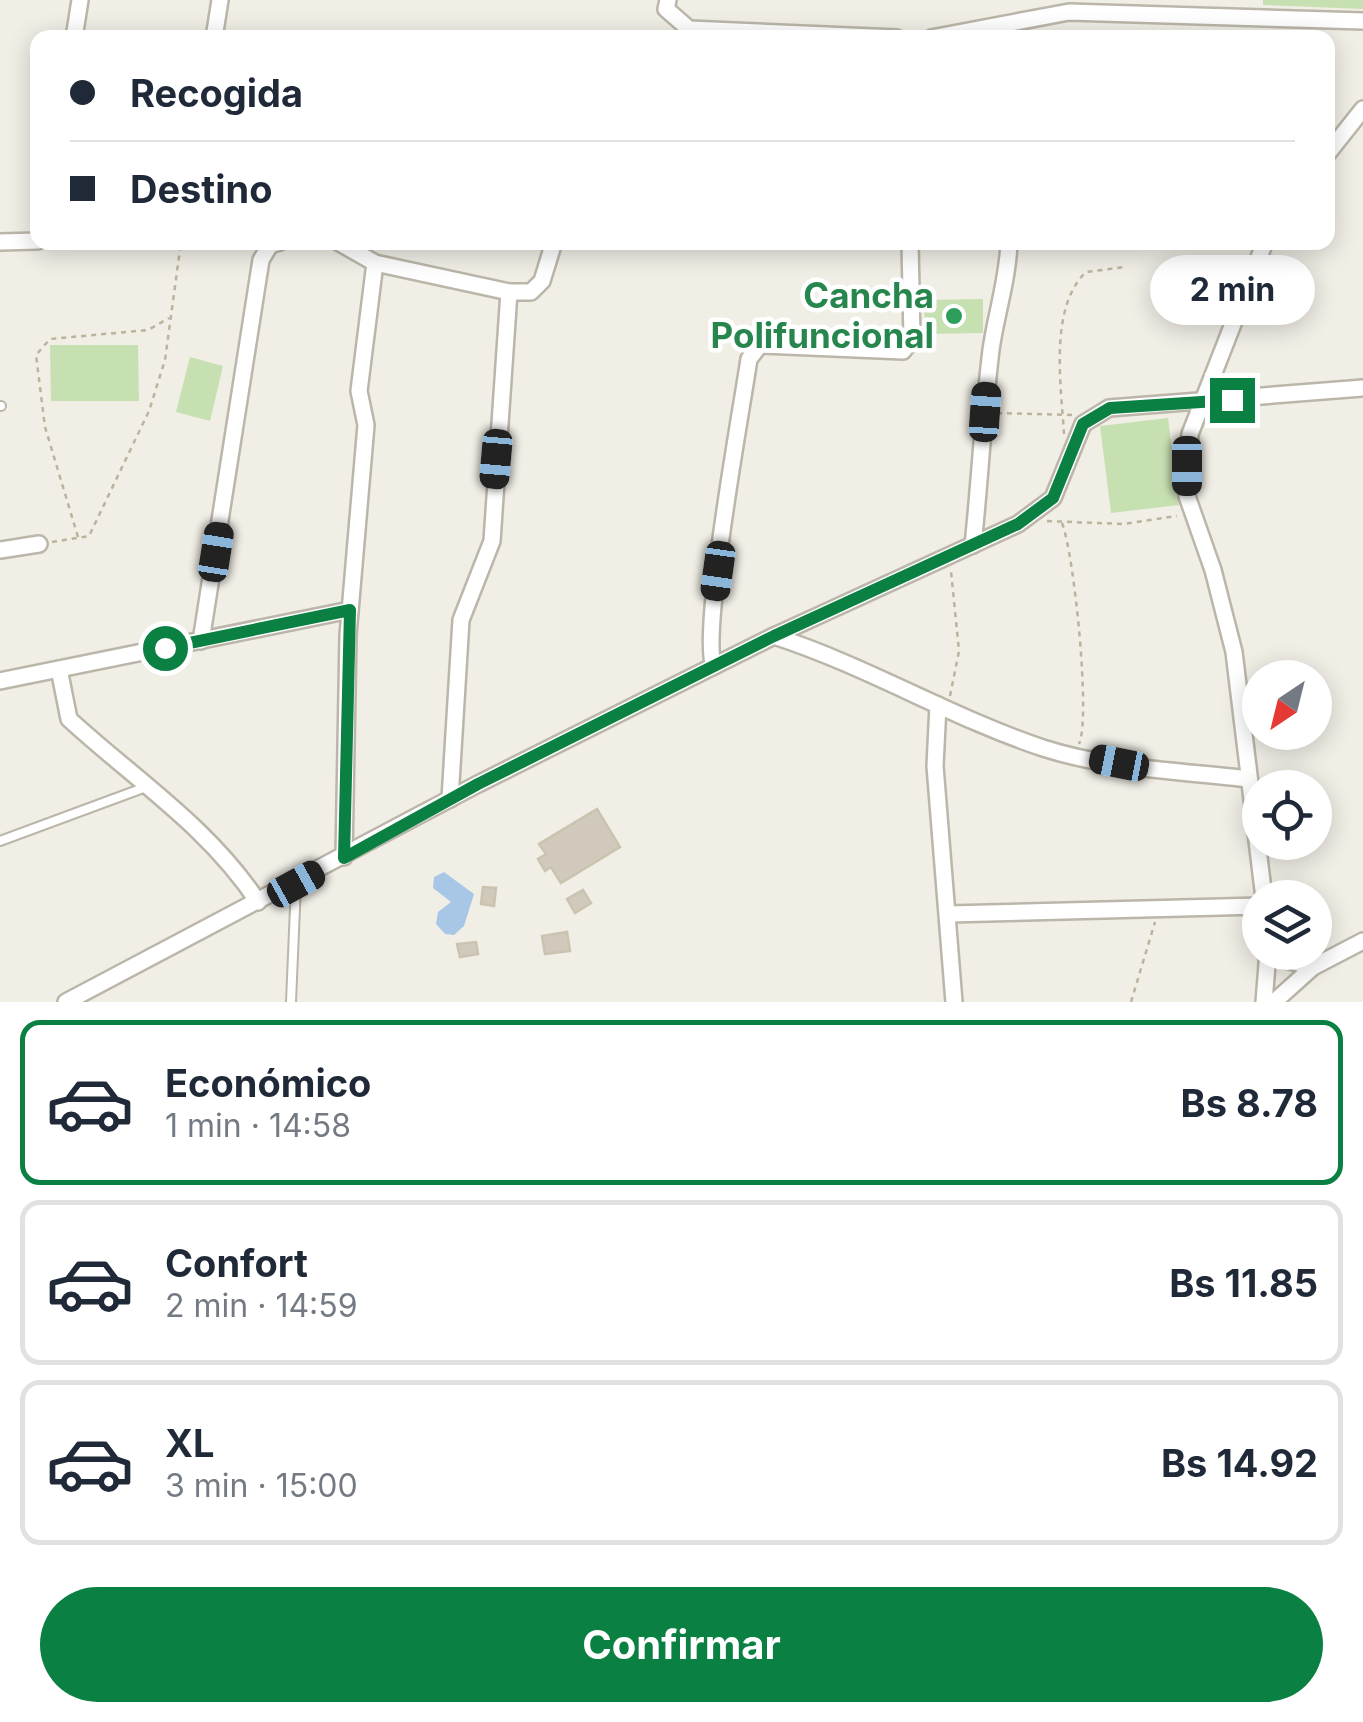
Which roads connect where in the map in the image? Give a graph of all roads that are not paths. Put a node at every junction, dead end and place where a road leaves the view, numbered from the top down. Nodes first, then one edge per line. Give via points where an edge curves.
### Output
1 (80, 0) edge
2 (220, 0) edge
3 (668, 0) edge
4 (1020, 18) junction
5 (1363, 21) edge
6 (75, 30) edge
7 (215, 30) edge
8 (711, 30) edge
9 (981, 30) edge
10 (1020, 30) edge
11 (1363, 109) edge
12 (1335, 143) edge
13 (30, 241) edge
14 (0, 242) edge
15 (267, 250) edge
16 (352, 250) edge
17 (552, 250) edge
18 (910, 250) edge
19 (1009, 250) edge
20 (1261, 250) edge
21 (375, 263) junction
22 (509, 292) junction
23 (1363, 388) edge
24 (1201, 402) junction
25 (38, 544) road end
26 (973, 545) junction
27 (0, 550) edge
28 (350, 610) junction
29 (774, 636) junction
30 (201, 641) junction
31 (714, 666) junction
32 (58, 669) junction
33 (0, 682) edge
34 (945, 709) junction
35 (1248, 770) edge
36 (1242, 778) edge
37 (148, 786) junction
38 (450, 799) junction
39 (0, 841) edge
40 (344, 858) junction
41 (296, 884) junction
42 (258, 902) junction
43 (1242, 907) edge
44 (948, 914) junction
45 (1363, 941) edge
46 (1332, 956) edge
47 (1267, 970) edge
48 (1309, 970) edge
49 (66, 1002) edge
50 (290, 1002) edge
51 (954, 1002) edge
52 (1264, 1002) edge
53 (1274, 1002) edge

1 - 6 street
2 - 7 street
3 - 8 street via 666,8 688,29
4 - 5 street via 1069,12
4 - 9 street
4 - 10 street
11 - 12 street
13 - 14 street
15 - 30 street
16 - 21 street
17 - 22 street via 532,292
18 - 31 street via 912,339 903,351 760,345 749,358 713,609 708,654
19 - 26 street
20 - 24 street
21 - 22 street
21 - 28 street via 359,391 366,425
22 - 38 street via 492,541 461,620
23 - 24 street
24 - 26 street via 1110,408 1095,416 1083,424 1053,498
24 - 35 street via 1190,434 1187,496 1234,652
25 - 27 street
26 - 29 street
28 - 30 street
28 - 40 street
29 - 31 street
29 - 34 street via 831,654
30 - 32 street
31 - 38 street
32 - 33 street
32 - 37 street via 69,719
34 - 36 street via 1046,749
34 - 44 street via 935,766
37 - 39 lane
37 - 42 street via 232,864
38 - 40 street
40 - 41 street
41 - 42 street
41 - 50 lane
42 - 49 street
43 - 44 street
44 - 51 street
45 - 46 street
47 - 52 street
48 - 53 street

